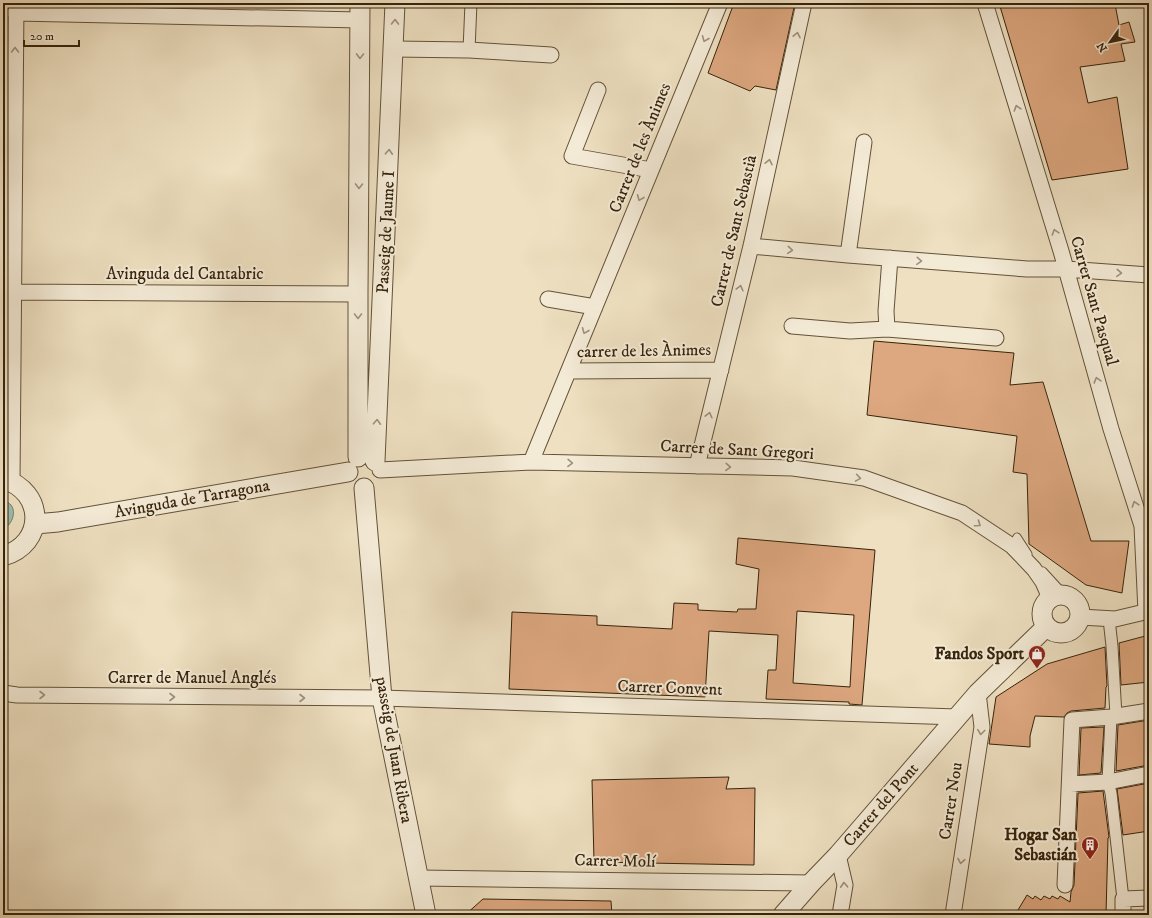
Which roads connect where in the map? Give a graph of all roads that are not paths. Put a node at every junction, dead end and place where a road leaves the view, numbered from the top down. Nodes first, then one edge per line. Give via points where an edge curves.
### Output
1 (395, 3) edge
2 (471, 3) edge
3 (720, 3) edge
4 (804, 3) edge
5 (985, 3) edge
6 (16, 8) edge
7 (360, 12) edge
8 (394, 49) junction
9 (469, 50) junction
10 (551, 55) dead end
11 (598, 90) dead end
12 (864, 142) dead end
13 (651, 170) junction
14 (751, 246) junction
15 (848, 255) junction
16 (890, 258) junction
17 (1066, 269) junction
18 (1149, 275) edge
19 (13, 292) junction
20 (358, 294) junction
21 (548, 299) dead end
22 (595, 308) junction
23 (792, 326) dead end
24 (887, 329) junction
25 (996, 338) dead end
26 (720, 370) junction
27 (569, 371) junction
28 (531, 462) junction
29 (365, 465) junction
30 (697, 466) junction
31 (7, 480) edge
32 (35, 524) junction
33 (1145, 524) edge
34 (3, 556) edge
35 (1057, 597) junction
36 (1147, 611) edge
37 (1080, 617) junction
38 (1109, 619) junction
39 (1046, 626) junction
40 (3, 693) edge
41 (978, 693) junction
42 (382, 698) junction
43 (1149, 711) edge
44 (1114, 716) junction
45 (956, 717) junction
46 (1149, 774) edge
47 (1108, 782) junction
48 (1070, 784) junction
49 (838, 855) junction
50 (419, 878) junction
51 (811, 883) junction
52 (1065, 885) dead end
53 (1149, 898) edge
54 (1123, 899) junction
55 (426, 915) edge
56 (783, 915) edge
57 (840, 915) edge
58 (953, 915) edge
59 (1123, 915) edge

8 -> 1 street, Passeig de Jaume I
2 - 9 street
3 -> 13 street, Carrer de les Ànimes
14 -> 4 street, Carrer de Sant Sebastià
17 -> 5 street, Carrer Sant Pasqual
6 - 7 street
19 -> 6 street
7 -> 20 street, Passeig de Jaume I
8 - 9 street
29 -> 8 street, Passeig de Jaume I
9 - 10 street
11 - 13 street, carrer de les Ànimes via 572,156
12 - 15 street
13 -> 22 street, Carrer de les Ànimes
14 -> 15 street
26 -> 14 street, Carrer de Sant Sebastià
15 - 16 street
16 -> 17 street via 1028,269
16 - 24 street
17 -> 18 street
33 -> 17 street, Carrer Sant Pasqual via 1111,429
19 - 20 street, Avinguda del Cantabric
19 - 31 street
20 -> 29 street, Passeig de Jaume I
21 - 22 street
22 -> 27 street, Carrer de les Ànimes
23 - 24 street via 850,332
24 - 25 street
26 - 27 street, carrer de les Ànimes
30 -> 26 street, Carrer de Sant Sebastià
27 - 28 street, Carrer de les Ànimes
28 - 29 street, Carrer de Sant Gregori
28 -> 30 street, Carrer de Sant Gregori
29 - 32 street, Avinguda de Tarragona via 58,522
29 - 42 street, passeig de Juan Ribera via 351,480 364,488
30 -> 35 street, Carrer de Sant Gregori via 793,468 864,478 962,512 1014,542
31 - 32 street via 20,486 27,494 35,513
32 - 34 street via 23,546 12,554
33 - 36 street, Carrer Sant Pasqual
35 - 37 street via 1074,600
35 - 39 street via 1043,606 1041,612
36 - 38 street
37 - 38 street
37 - 39 street via 1076,626 1065,633 1051,631
38 - 44 street
39 - 41 street, Carrer del Pont
40 -> 42 street, Carrer de Manuel Anglés
41 - 45 street, Carrer del Pont
41 -> 58 street, Carrer Nou via 982,727
42 - 45 street, Carrer Convent
42 - 50 street, passeig de Juan Ribera
43 - 44 street
44 - 47 street
44 - 48 street via 1072,720
45 - 49 street, Carrer del Pont
46 - 47 street
47 - 48 street
47 - 54 street
48 - 52 street
49 - 51 street, Carrer del Pont
57 -> 49 street via 845,885
50 - 51 street, Carrer Molí
50 - 55 street, passeig de Juan Ribera
51 - 56 street, Carrer del Pont
53 - 54 street
54 - 59 street

